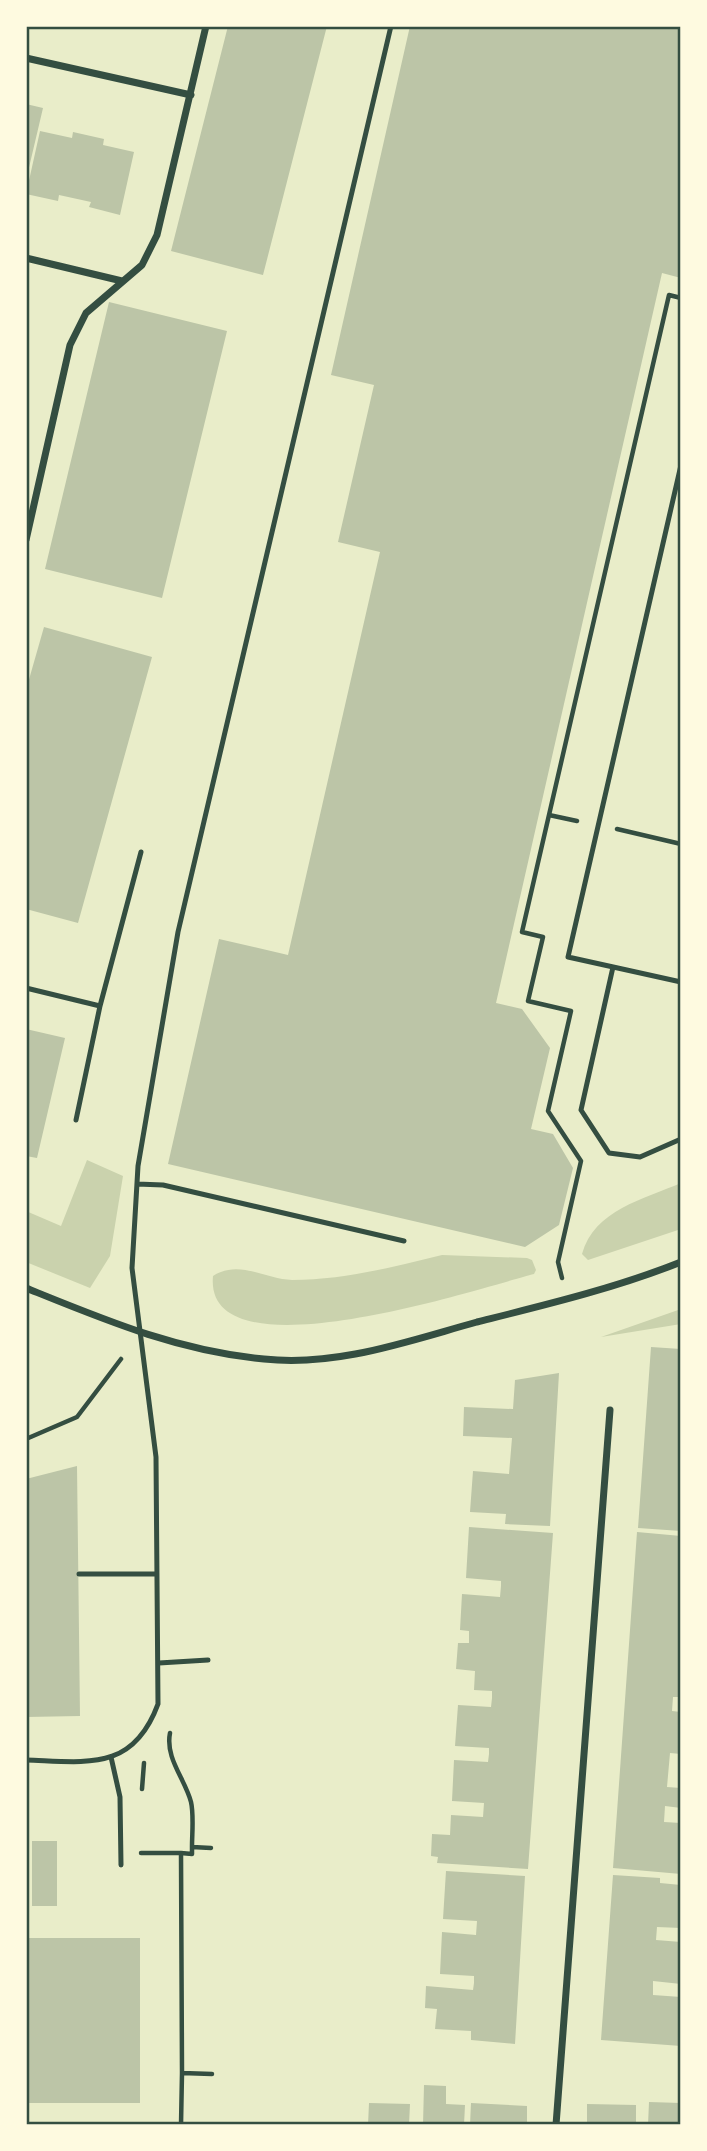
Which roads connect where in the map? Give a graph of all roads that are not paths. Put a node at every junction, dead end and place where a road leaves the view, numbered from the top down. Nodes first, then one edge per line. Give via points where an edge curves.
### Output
1 (206, 26) edge
2 (391, 26) edge
3 (26, 58) edge
4 (191, 95) junction
5 (26, 258) edge
6 (122, 281) junction
7 (681, 465) edge
8 (26, 540) edge
9 (141, 852) dead end
10 (613, 967) junction
11 (681, 982) edge
12 (26, 988) edge
13 (100, 1006) junction
14 (76, 1120) dead end
15 (681, 1139) edge
16 (137, 1184) junction
17 (404, 1241) dead end
18 (681, 1262) edge
19 (26, 1288) edge
20 (140, 1334) junction
21 (610, 1410) dead end
22 (79, 1574) dead end
23 (157, 1574) junction
24 (208, 1660) dead end
25 (159, 1663) junction
26 (111, 1757) junction
27 (26, 1760) edge
28 (121, 1866) dead end
29 (556, 2125) edge

1 - 4 street
2 - 16 lane via 178,932
3 - 4 street
4 - 6 street via 156,235 142,265
5 - 6 street
6 - 8 street via 86,313 70,345
7 - 10 lane via 568,957
9 - 13 lane
10 - 11 lane
10 - 15 lane via 581,1110 609,1153 640,1157
12 - 13 lane
13 - 14 lane
16 - 17 lane via 163,1185
16 - 20 lane via 132,1268
18 - 20 street via 506,1315 354,1355 310,1361 208,1351
19 - 20 street
20 - 23 lane via 156,1457
21 - 29 street
22 - 23 lane
23 - 25 lane
24 - 25 lane
25 - 26 lane via 158,1704 149,1728 119,1756
26 - 27 lane via 89,1762
26 - 28 lane via 120,1797

